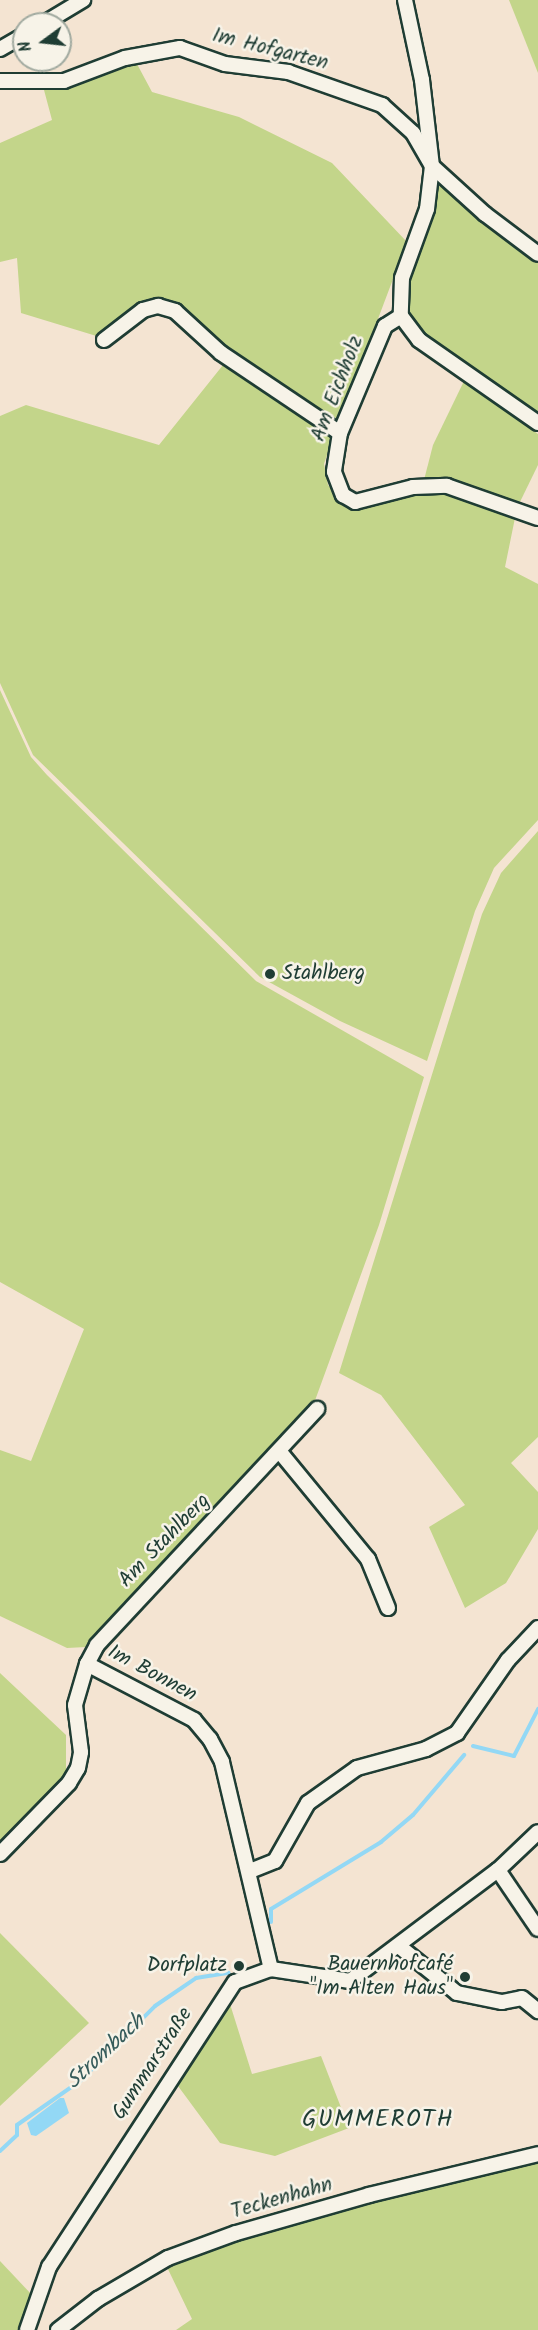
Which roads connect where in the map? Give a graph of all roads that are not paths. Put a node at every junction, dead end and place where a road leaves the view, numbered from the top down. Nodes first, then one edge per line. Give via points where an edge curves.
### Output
1 (83, 0) edge
2 (405, 0) edge
3 (63, 12) edge
4 (0, 81) edge
5 (432, 166) junction
6 (538, 254) edge
7 (401, 316) junction
8 (104, 340) dead end
9 (538, 423) edge
10 (340, 433) junction
11 (538, 518) edge
12 (317, 1409) dead end
13 (280, 1452) junction
14 (388, 1608) dead end
15 (538, 1628) edge
16 (87, 1664) junction
17 (538, 1832) edge
18 (0, 1854) edge
19 (498, 1870) junction
20 (250, 1871) junction
21 (538, 1929) edge
22 (400, 1947) junction
23 (271, 1969) junction
24 (538, 2011) edge
25 (538, 2154) edge
26 (27, 2330) edge
27 (58, 2330) edge

1 - 3 street
2 - 5 street via 422,80
4 - 5 street, Im Hofgarten via 64,81 124,58 180,48 225,64 288,72 382,105 413,133
5 - 6 street, Im Hofgarten via 485,214
5 - 7 street via 427,209 402,278
7 - 9 street via 418,340
7 - 10 street, Am Eichholz via 385,326
8 - 10 street via 144,310 158,306 175,310 221,353
10 - 11 street, Am Eichholz via 335,456 336,483 343,495 356,502 413,487 447,486
12 - 13 street, Am Stahlberg
13 - 14 street via 368,1559
13 - 16 street, Am Stahlberg via 151,1585 97,1645
15 - 20 street via 508,1660 457,1732 426,1749 357,1768 308,1803 275,1861
16 - 18 street, Im Bonnen via 75,1706 81,1752 78,1768 69,1783
16 - 20 street, Im Bonnen via 194,1720 210,1738 222,1762
17 - 19 street, Gummarstraße
19 - 21 street
19 - 22 street, Gummarstraße
20 - 23 street, Im Bonnen
22 - 23 street, Gummarstraße via 350,1981
22 - 24 street via 458,1993 473,1999 522,1998
23 - 26 street, Gummarstraße via 249,1974 222,1996 50,2267
25 - 27 street, Teckenhahn via 369,2195 168,2258 98,2299

